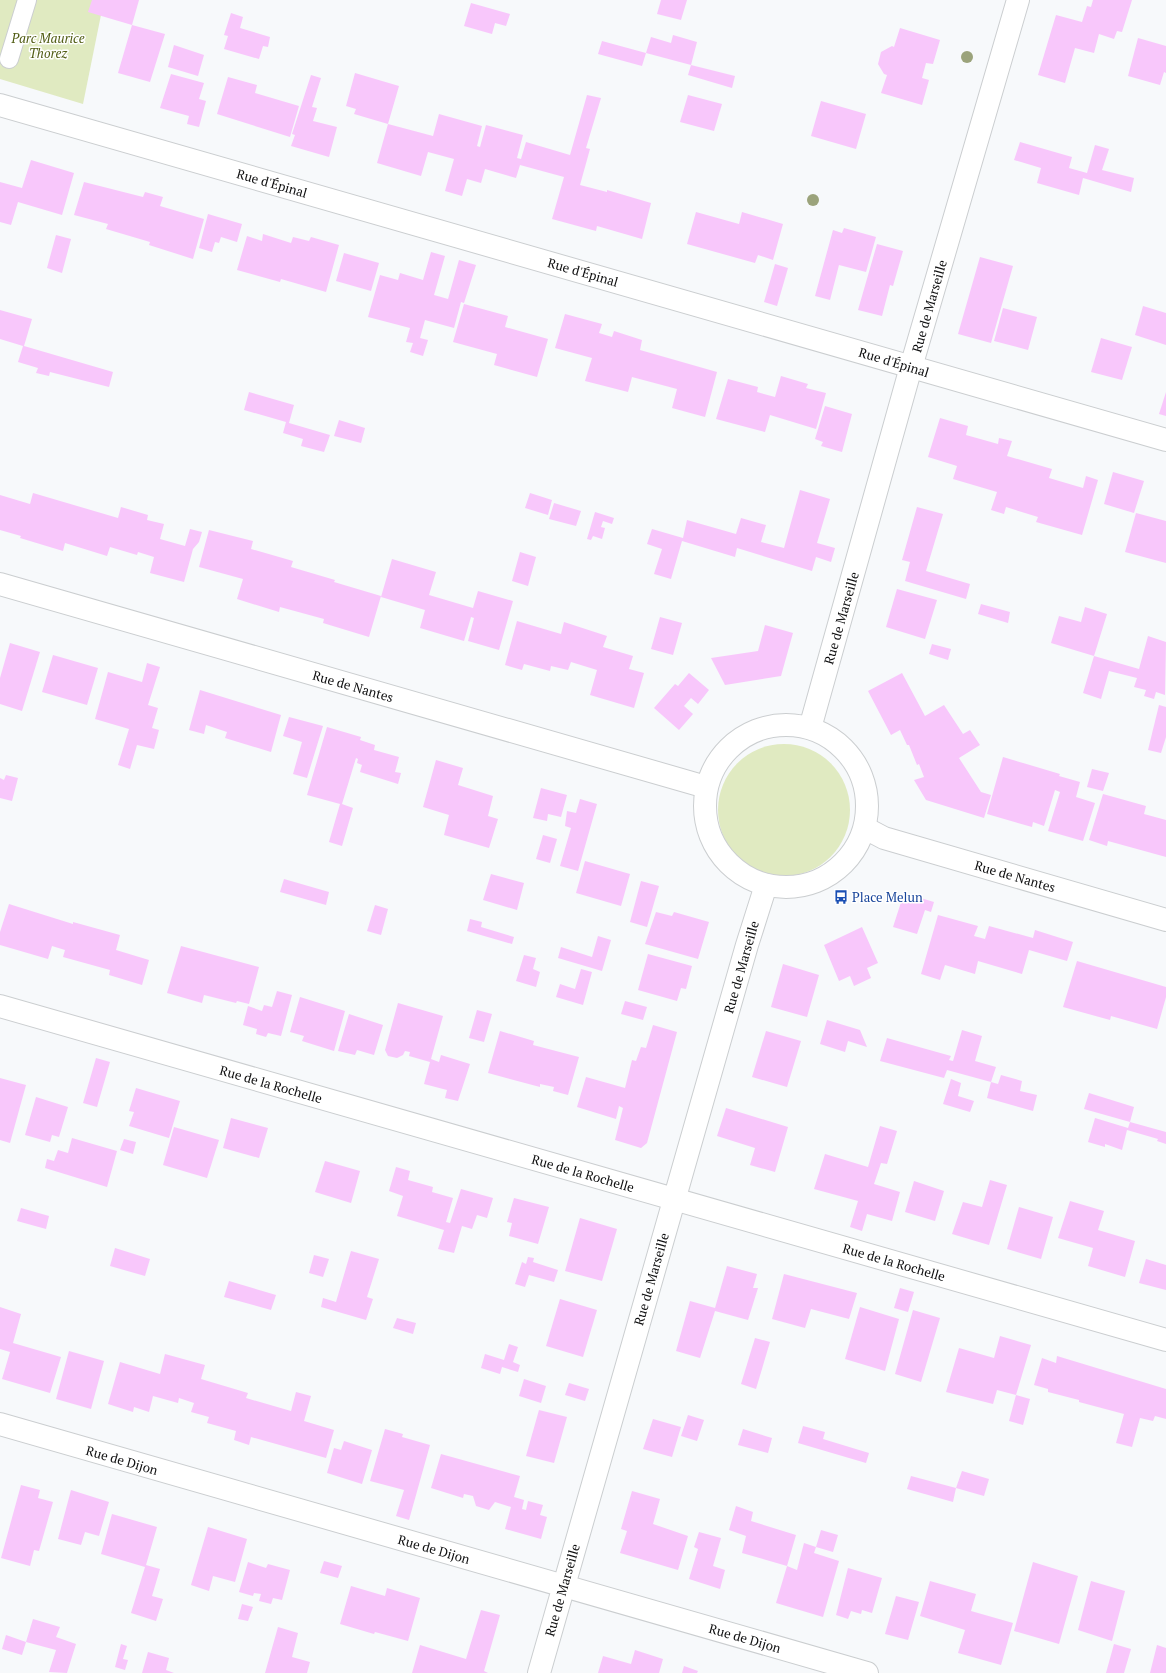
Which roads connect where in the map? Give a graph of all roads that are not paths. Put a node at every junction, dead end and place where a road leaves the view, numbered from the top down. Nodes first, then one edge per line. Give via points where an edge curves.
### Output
1 (27, 0) edge
2 (1018, 0) edge
3 (9, 59) dead end
4 (0, 105) edge
5 (911, 367) junction
6 (1166, 440) edge
7 (0, 584) edge
8 (810, 728) junction
9 (706, 788) junction
10 (864, 828) junction
11 (766, 885) junction
12 (1166, 920) edge
13 (0, 1006) edge
14 (674, 1200) junction
15 (1166, 1340) edge
16 (0, 1424) edge
17 (564, 1585) junction
18 (539, 1673) edge
19 (867, 1673) edge

1 - 3 lane
2 - 5 street, Rue de Marseille
4 - 5 street, Rue d'Épinal
5 - 6 street, Rue d'Épinal
5 - 8 street, Rue de Marseille
7 - 9 street, Rue de Nantes
8 - 9 street via 789,725 769,727 747,734 719,760
8 - 10 street via 836,742 852,759 863,781 866,796
9 - 11 street via 704,813 710,837 723,859 743,875
10 - 11 street via 854,851 837,870 816,882 791,888
10 - 12 street, Rue de Nantes via 884,838
11 - 14 street, Rue de Marseille
13 - 14 street, Rue de la Rochelle
14 - 15 street, Rue de la Rochelle
14 - 17 street, Rue de Marseille
16 - 17 street, Rue de Dijon
17 - 18 street, Rue de Marseille
17 - 19 street, Rue de Dijon

